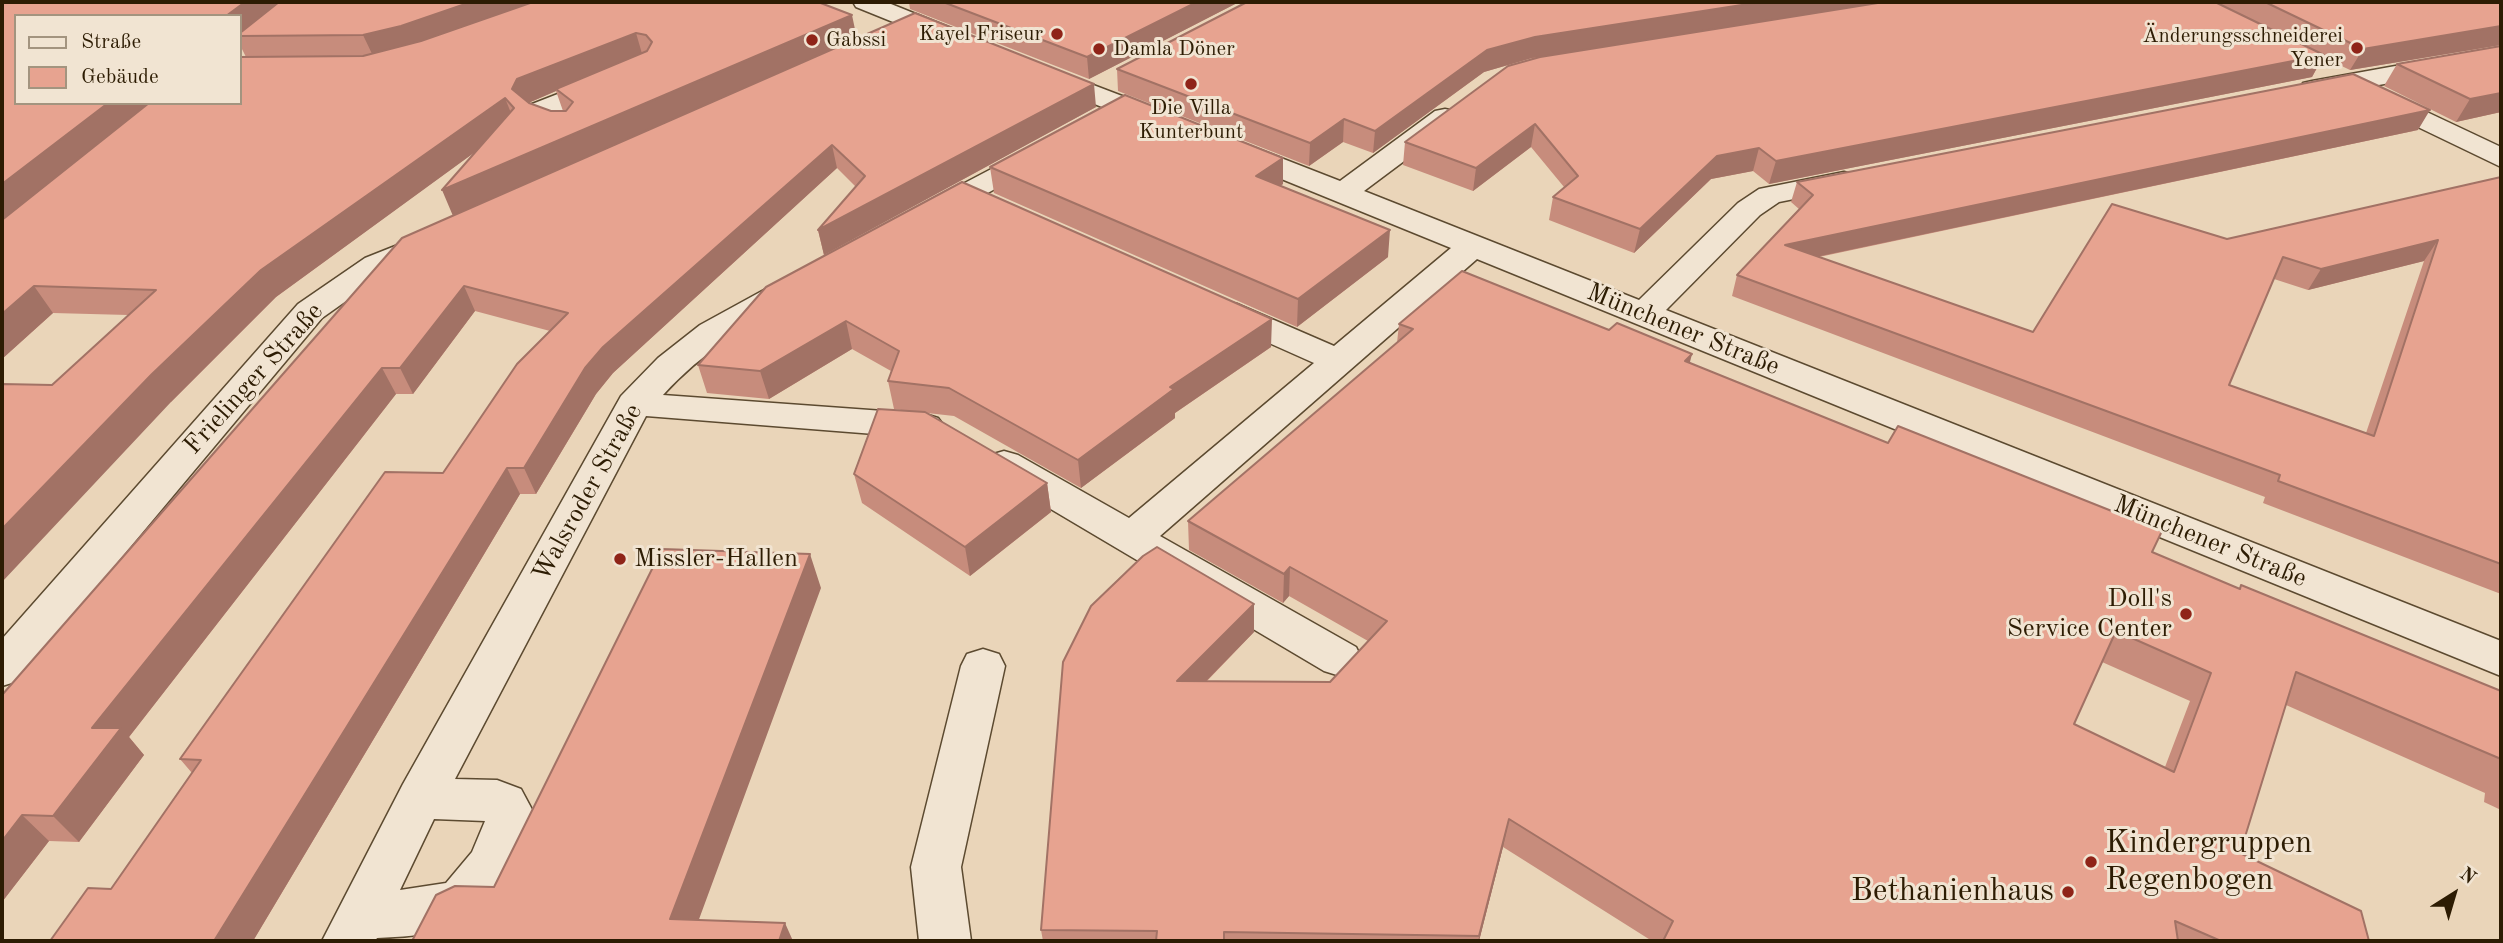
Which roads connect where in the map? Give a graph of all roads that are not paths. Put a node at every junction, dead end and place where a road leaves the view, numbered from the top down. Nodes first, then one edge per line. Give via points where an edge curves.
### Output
1 (866, 2) edge
2 (919, 23) junction
3 (876, 42) edge
4 (983, 49) edge
5 (2501, 55) edge
6 (2311, 63) edge
7 (1022, 65) edge
8 (632, 72) edge
9 (2347, 81) junction
10 (2278, 95) edge
11 (1464, 104) edge
12 (565, 127) edge
13 (1060, 141) edge
14 (2501, 159) edge
15 (1867, 176) edge
16 (1343, 193) junction
17 (965, 194) junction
18 (1002, 211) edge
19 (462, 227) edge
20 (904, 227) edge
21 (1473, 246) junction
22 (808, 279) edge
23 (1202, 300) edge
24 (1643, 314) junction
25 (1340, 362) junction
26 (634, 404) junction
27 (1131, 538) junction
28 (1340, 659) dead end
29 (2501, 659) edge
30 (983, 666) dead end
31 (2, 668) edge
32 (420, 798) junction
33 (355, 928) edge
34 (945, 941) edge

1 - 2 street
2 - 3 street
2 - 4 street
5 - 9 street
6 - 9 street
7 - 16 street, Münchener Straße
8 - 12 street via 537,112
9 - 10 street
9 - 14 street
11 - 16 street
13 - 17 street
15 - 24 street via 1770,195 1749,209
16 - 21 street, Münchener Straße
17 - 18 street
17 - 20 street
19 - 31 street, Frielinger Straße via 376,265 310,311
21 - 24 street, Münchener Straße
21 - 25 street
22 - 26 street, Walsroder Straße via 712,332 670,366
23 - 25 street
24 - 29 street, Münchener Straße
25 - 27 street
26 - 27 street via 940,427
26 - 32 street, Walsroder Straße
27 - 28 street
30 - 34 street via 936,867
32 - 33 street, Walsroder Straße
32 - 33 street via 497,801 505,804 511,817 481,881 464,899

